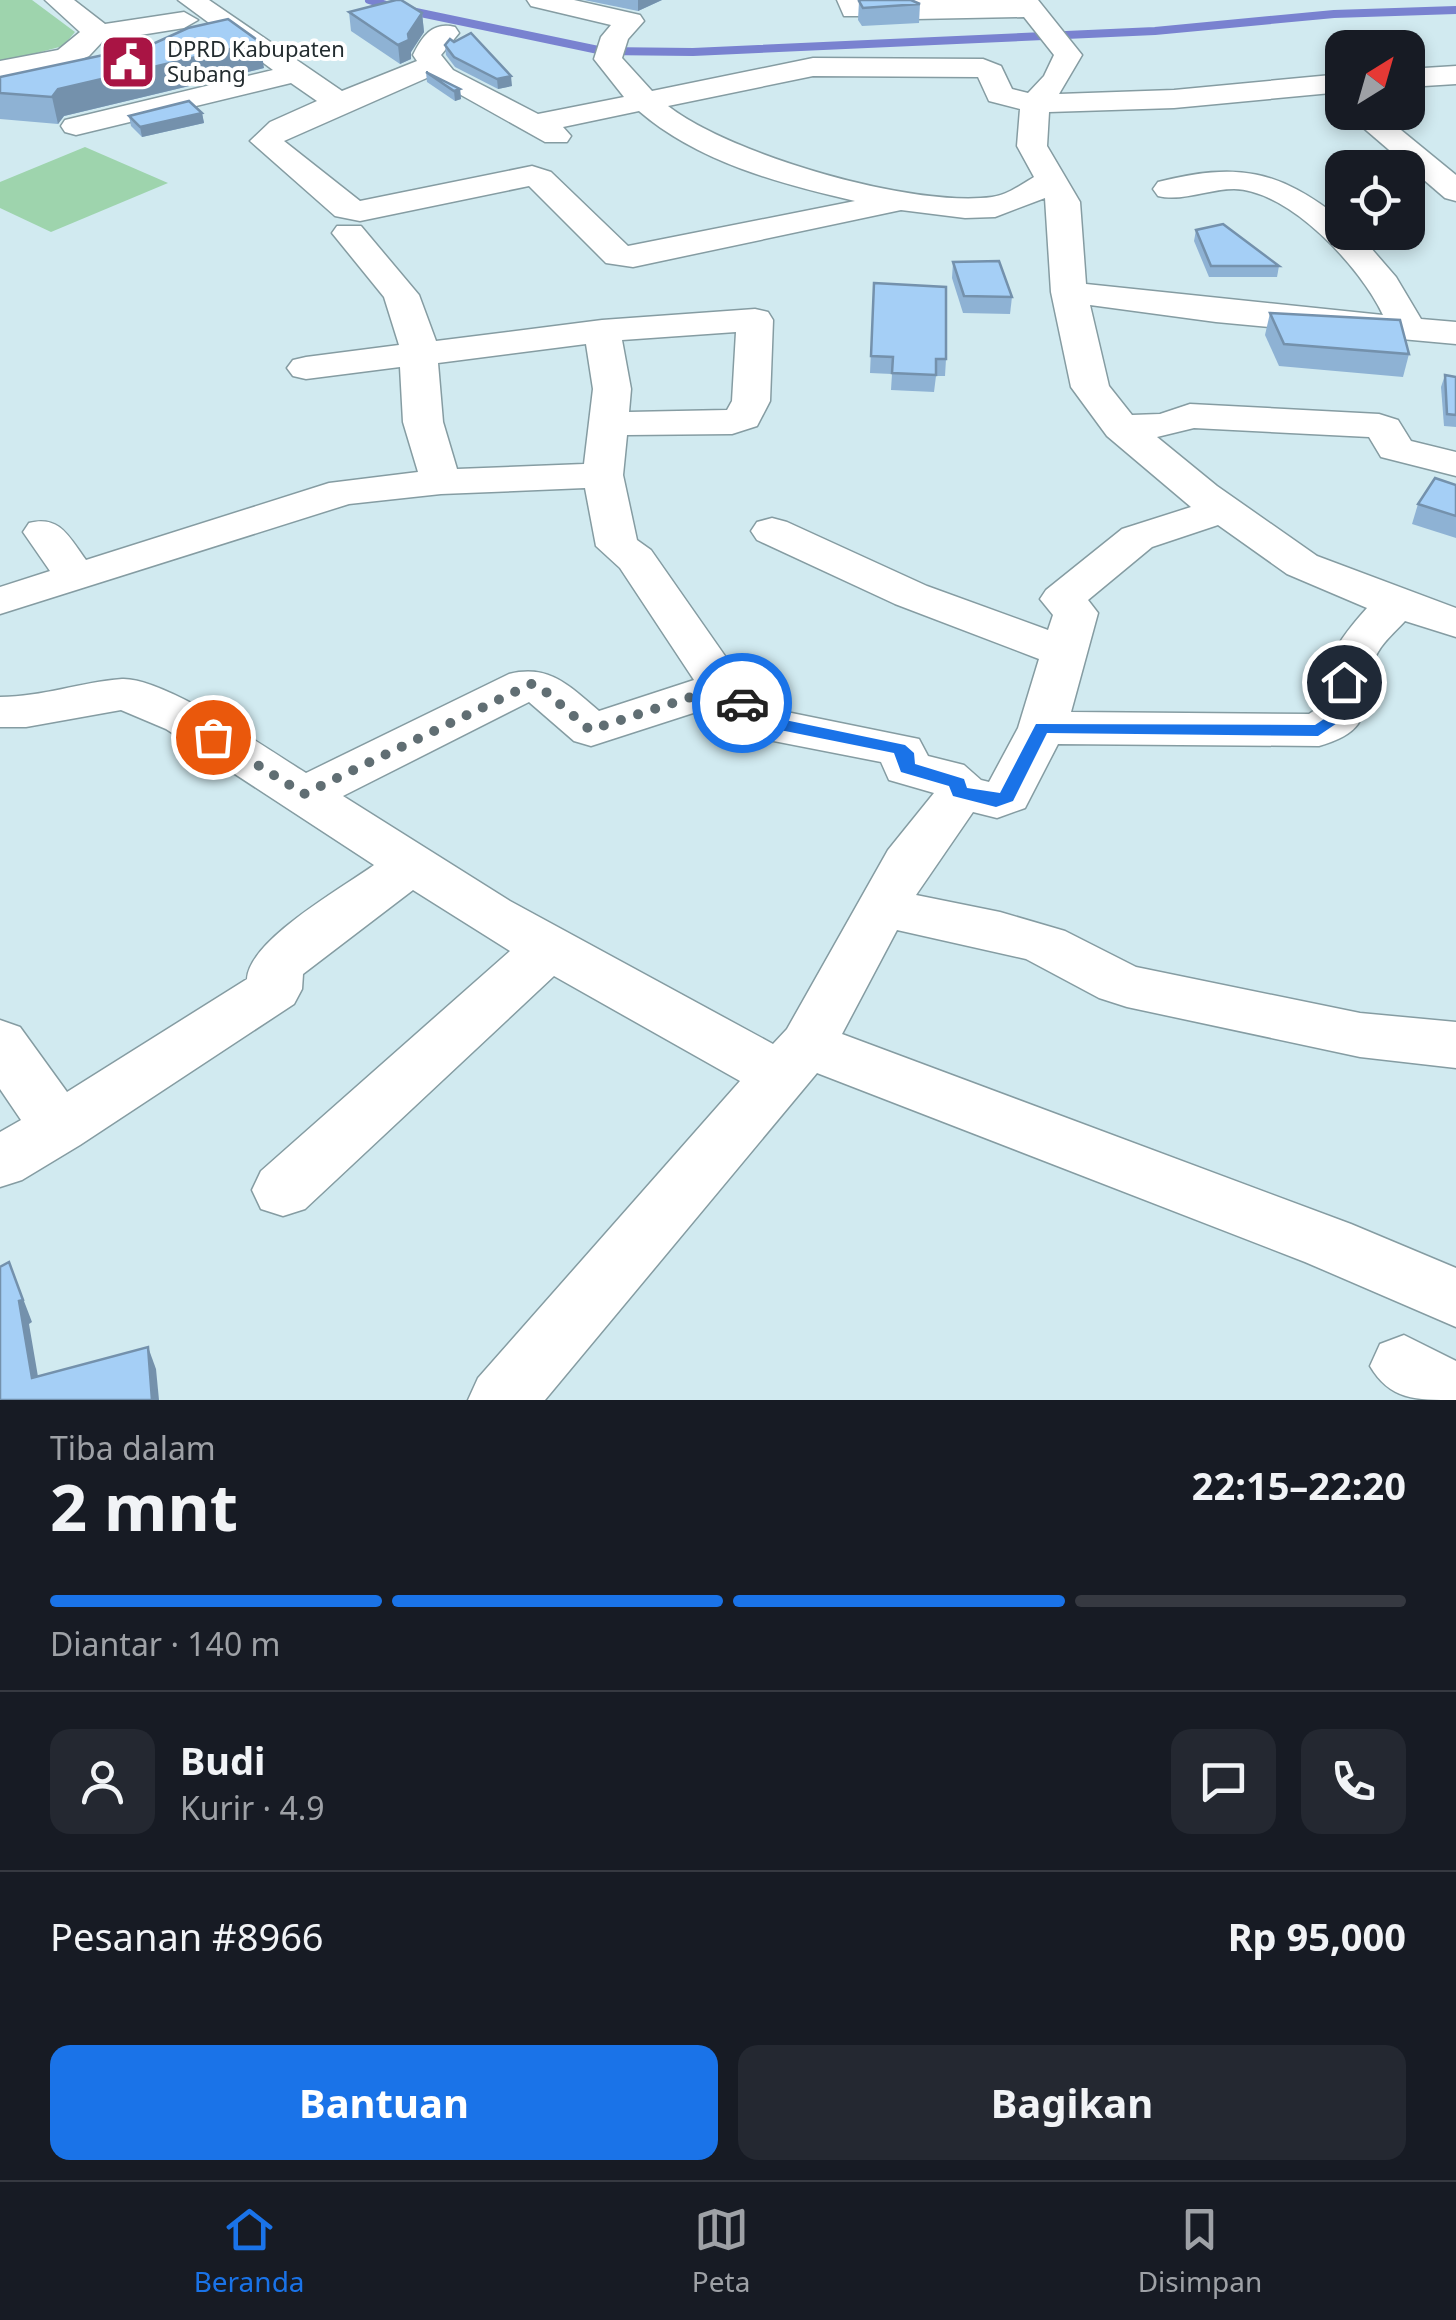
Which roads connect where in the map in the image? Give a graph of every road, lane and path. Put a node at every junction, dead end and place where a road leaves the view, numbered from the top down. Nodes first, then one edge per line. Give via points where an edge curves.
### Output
1 (58, 0) edge
2 (158, 0) edge
3 (540, 0) edge
4 (888, 0) edge
5 (901, 0) edge
6 (187, 10) edge
7 (853, 10) dead end
8 (1032, 10) edge
9 (445, 33) dead end
10 (94, 34) junction
11 (177, 48) edge
12 (62, 60) junction
13 (434, 66) junction
14 (96, 67) edge
15 (0, 70) edge
16 (296, 73) junction
17 (1456, 75) edge
18 (1425, 77) edge
19 (1325, 90) edge
20 (646, 102) junction
21 (339, 103) junction
22 (1034, 104) junction
23 (76, 126) dead end
24 (1382, 130) edge
25 (1168, 189) dead end
26 (1056, 190) junction
27 (1456, 192) edge
28 (897, 202) junction
29 (349, 233) dead end
30 (685, 249) junction
31 (1069, 292) junction
32 (714, 322) junction
33 (1407, 328) junction
34 (602, 332) junction
35 (1456, 333) edge
36 (418, 353) junction
37 (306, 368) dead end
38 (608, 424) junction
39 (1121, 428) junction
40 (1456, 464) edge
41 (603, 475) junction
42 (441, 482) junction
43 (1224, 510) junction
44 (772, 531) dead end
45 (44, 532) dead end
46 (76, 576) junction
47 (0, 601) edge
48 (1396, 604) junction
49 (1456, 623) edge
50 (1064, 652) junction
51 (722, 687) junction
52 (0, 712) edge
53 (1042, 728) junction
54 (959, 792) junction
55 (304, 794) junction
56 (412, 864) junction
57 (882, 908) junction
58 (548, 948) junction
59 (0, 1042) edge
60 (1456, 1045) edge
61 (794, 1060) junction
62 (59, 1128) junction
63 (0, 1162) edge
64 (283, 1190) dead end
65 (1456, 1298) edge
66 (502, 1400) edge

1 - 10 street
2 - 6 street
3 - 20 street via 630,21 611,48
4 - 7 street via 849,2
5 - 8 street via 914,11
6 - 10 street
6 - 11 street via 193,34
6 - 16 street
8 - 22 street via 1068,56
9 - 13 street via 427,55
10 - 12 street
12 - 14 street
12 - 15 street
13 - 20 street via 545,130
13 - 21 street
16 - 21 street
16 - 23 street
17 - 18 street
19 - 22 street
20 - 22 street via 812,67 981,68 991,72 999,95
20 - 28 street via 696,138
21 - 30 street via 266,141 347,209 532,176 618,256
22 - 26 street via 1032,146
24 - 27 street
25 - 33 street via 1232,180 1276,188 1348,238 1396,301
26 - 28 street via 981,209
26 - 31 street
28 - 30 street
29 - 36 street via 401,295
30 - 32 street
31 - 33 street
31 - 39 street via 1090,388
32 - 34 street
32 - 38 street via 755,320 744,418
33 - 35 street
34 - 36 street
34 - 38 street via 612,389
36 - 37 street
36 - 42 street via 423,422
38 - 41 street
39 - 40 street via 1190,416 1379,426 1395,450
39 - 43 street
41 - 42 street
41 - 51 street via 617,546 636,559
42 - 46 street via 344,492
43 - 48 street via 1302,565
43 - 50 street via 1136,538 1075,588 1062,600 1076,611
44 - 50 street via 911,595
45 - 46 street
46 - 47 street
48 - 49 street
48 - 53 street via 1356,648 1341,715 1318,730
50 - 53 street
51 - 54 street via 736,692 751,724 899,749 907,768 952,780
51 - 55 street via 590,730 538,685 526,685
52 - 55 street via 125,694 183,718
53 - 54 street via 1004,799
54 - 57 street
55 - 56 street
56 - 58 street
56 - 62 street via 281,960 274,989
57 - 60 street via 1030,942 1127,986 1360,1035
57 - 61 street
58 - 61 street
58 - 64 street
59 - 62 street
61 - 65 street via 1328,1243
61 - 66 street
62 - 63 street

